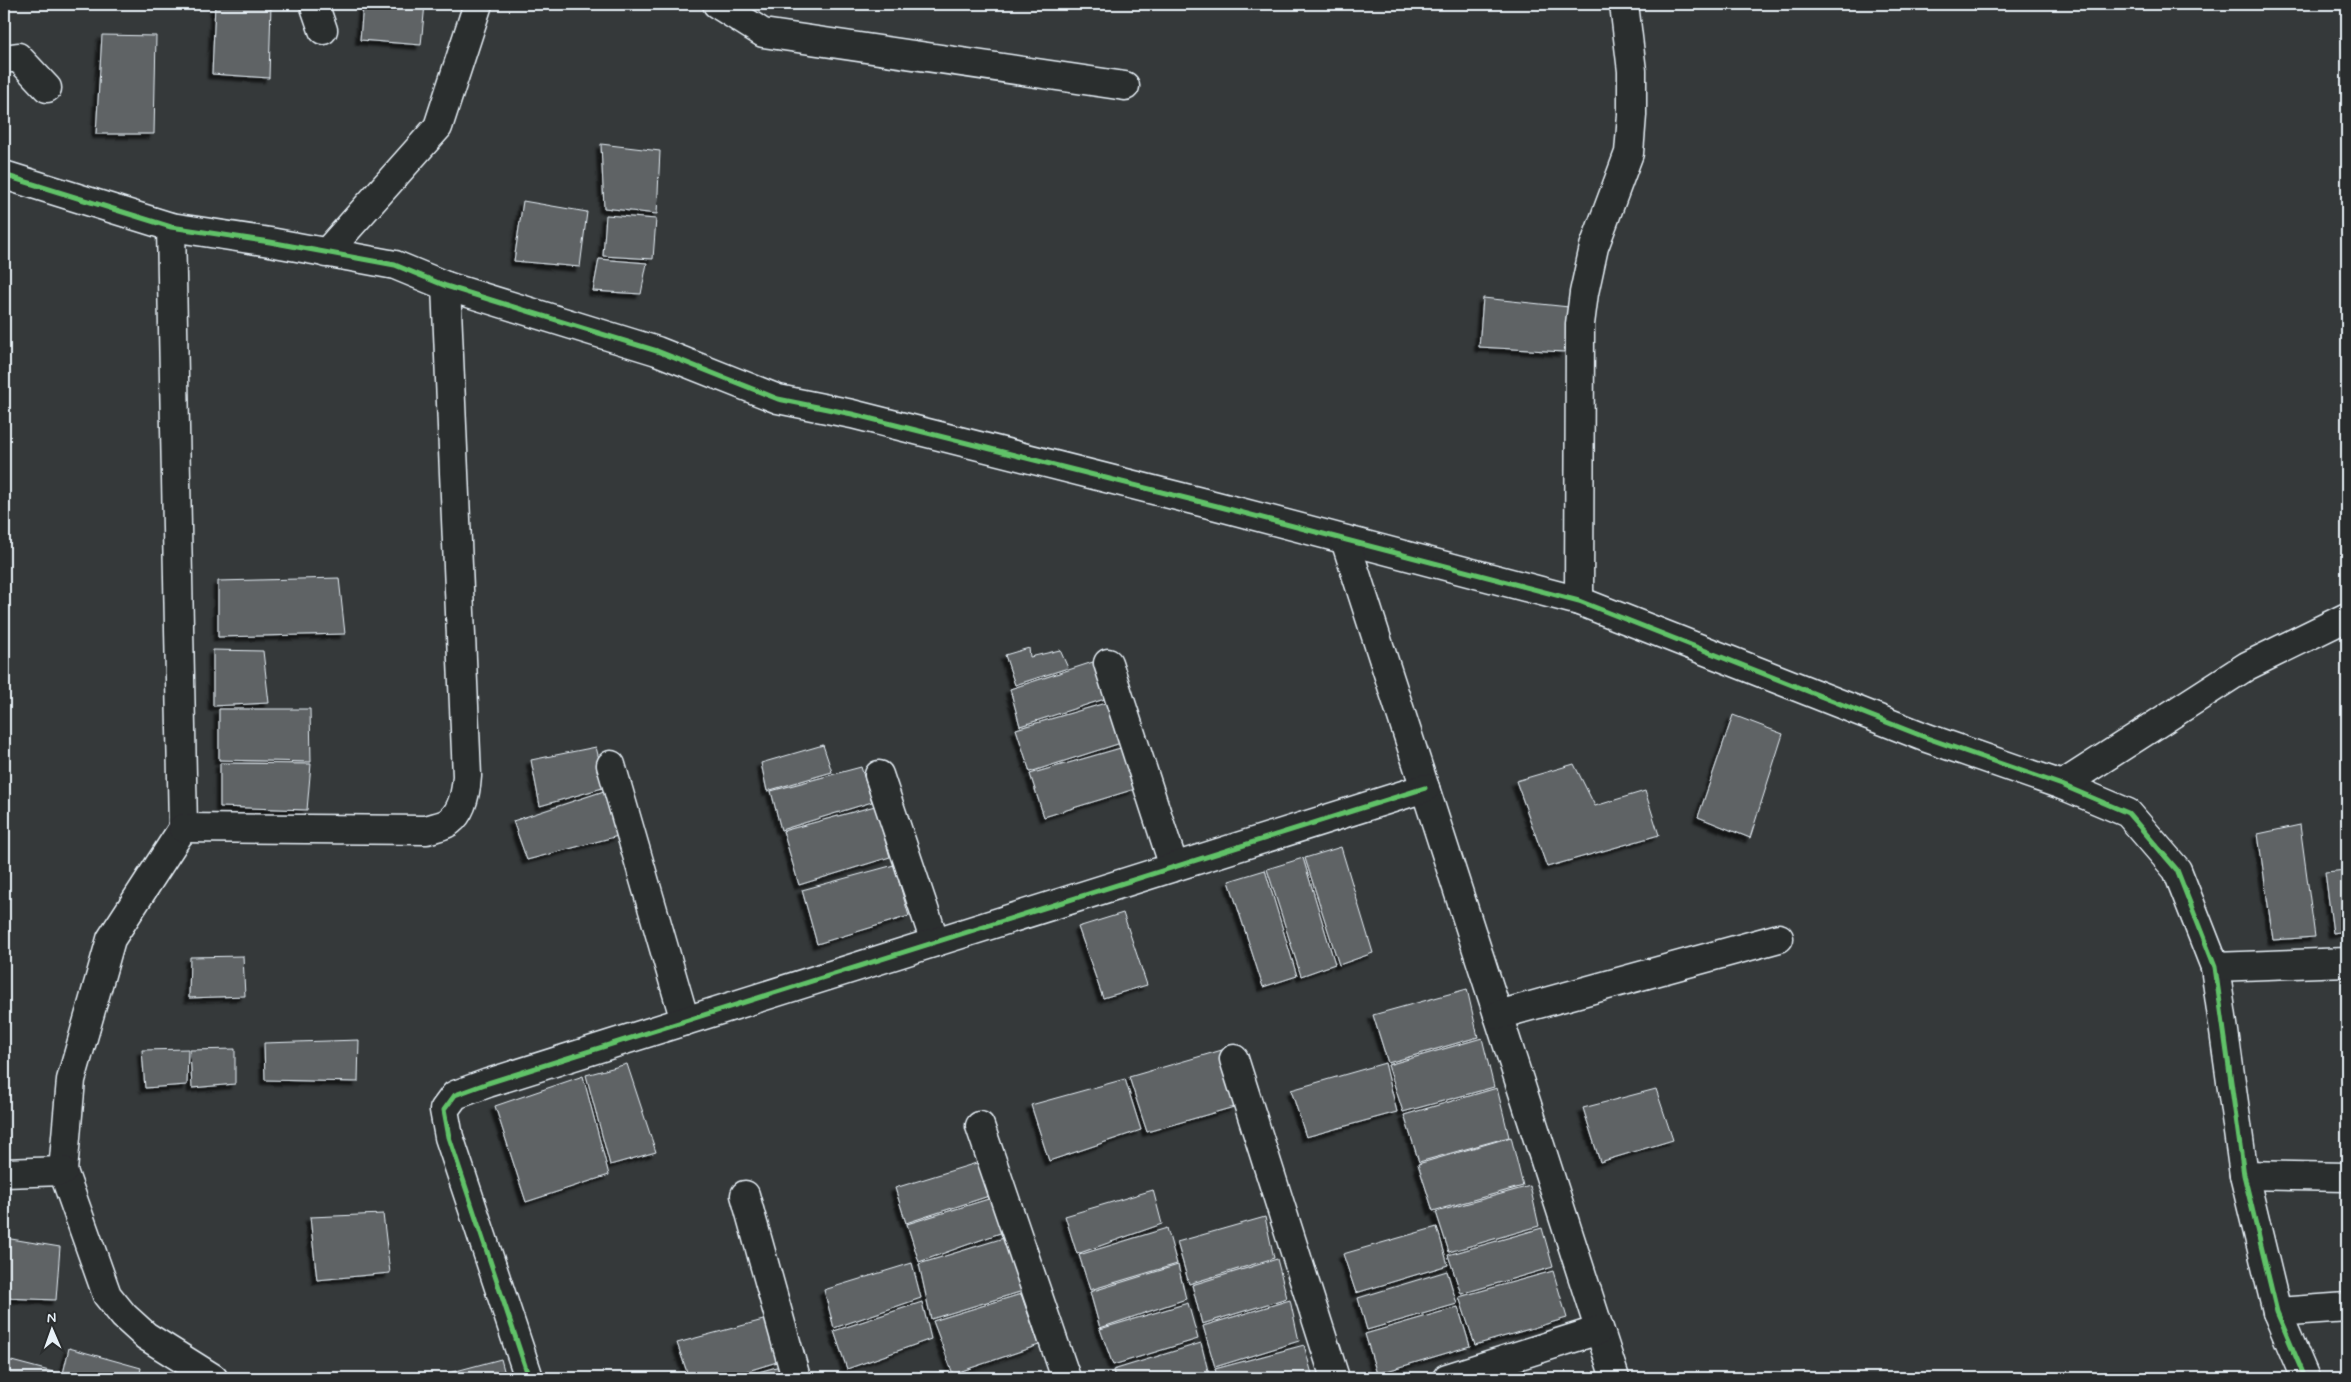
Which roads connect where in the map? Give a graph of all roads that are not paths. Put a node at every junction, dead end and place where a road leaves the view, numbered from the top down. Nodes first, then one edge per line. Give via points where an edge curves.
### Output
1 (314, 4) edge
2 (478, 4) edge
3 (718, 4) edge
4 (1624, 4) edge
5 (323, 30) dead end
6 (4, 59) edge
7 (1125, 86) dead end
8 (47, 88) dead end
9 (4, 175) edge
10 (171, 227) junction
11 (326, 253) junction
12 (446, 286) junction
13 (1345, 540) junction
14 (1578, 601) junction
15 (2347, 617) edge
16 (1108, 663) dead end
17 (611, 766) dead end
18 (879, 775) dead end
19 (2062, 785) junction
20 (1425, 788) junction
21 (183, 828) junction
22 (1174, 867) junction
23 (1779, 938) dead end
24 (935, 942) junction
25 (2347, 962) edge
26 (2214, 967) junction
27 (1498, 1014) junction
28 (685, 1021) junction
29 (1234, 1059) dead end
30 (980, 1126) dead end
31 (62, 1171) junction
32 (4, 1173) edge
33 (2244, 1175) junction
34 (2347, 1177) edge
35 (745, 1196) dead end
36 (2347, 1307) edge
37 (2276, 1312) junction
38 (1599, 1330) junction
39 (213, 1378) edge
40 (530, 1378) edge
41 (796, 1378) edge
42 (1066, 1378) edge
43 (1335, 1378) edge
44 (1447, 1378) edge
45 (1615, 1378) edge
46 (2305, 1378) edge

1 - 5 street
2 - 11 street via 438,127
3 - 7 street via 763,33
4 - 14 street via 1632,72 1628,153 1594,247 1580,324
6 - 8 street via 18,57
9 - 10 street
10 - 11 street
10 - 21 street
11 - 12 street via 395,265
12 - 13 street via 657,351 778,399 852,414
12 - 21 street via 467,776 460,808 450,822 427,830
13 - 14 street
13 - 20 street
14 - 19 street via 1927,738
15 - 19 street via 2247,666
16 - 22 street
17 - 28 street
18 - 24 street
19 - 26 street via 2128,813 2177,870
20 - 22 street
20 - 27 street
21 - 31 street via 110,939 71,1080
22 - 24 street
23 - 27 street
24 - 28 street
25 - 26 street
26 - 33 street
27 - 38 street
28 - 40 street via 488,1082 455,1095 444,1110 449,1137
29 - 43 street
30 - 42 street
31 - 32 street
31 - 39 street via 107,1295 146,1336
33 - 34 street
33 - 37 street
35 - 41 street
36 - 37 street
37 - 46 street
38 - 44 street
38 - 45 street

